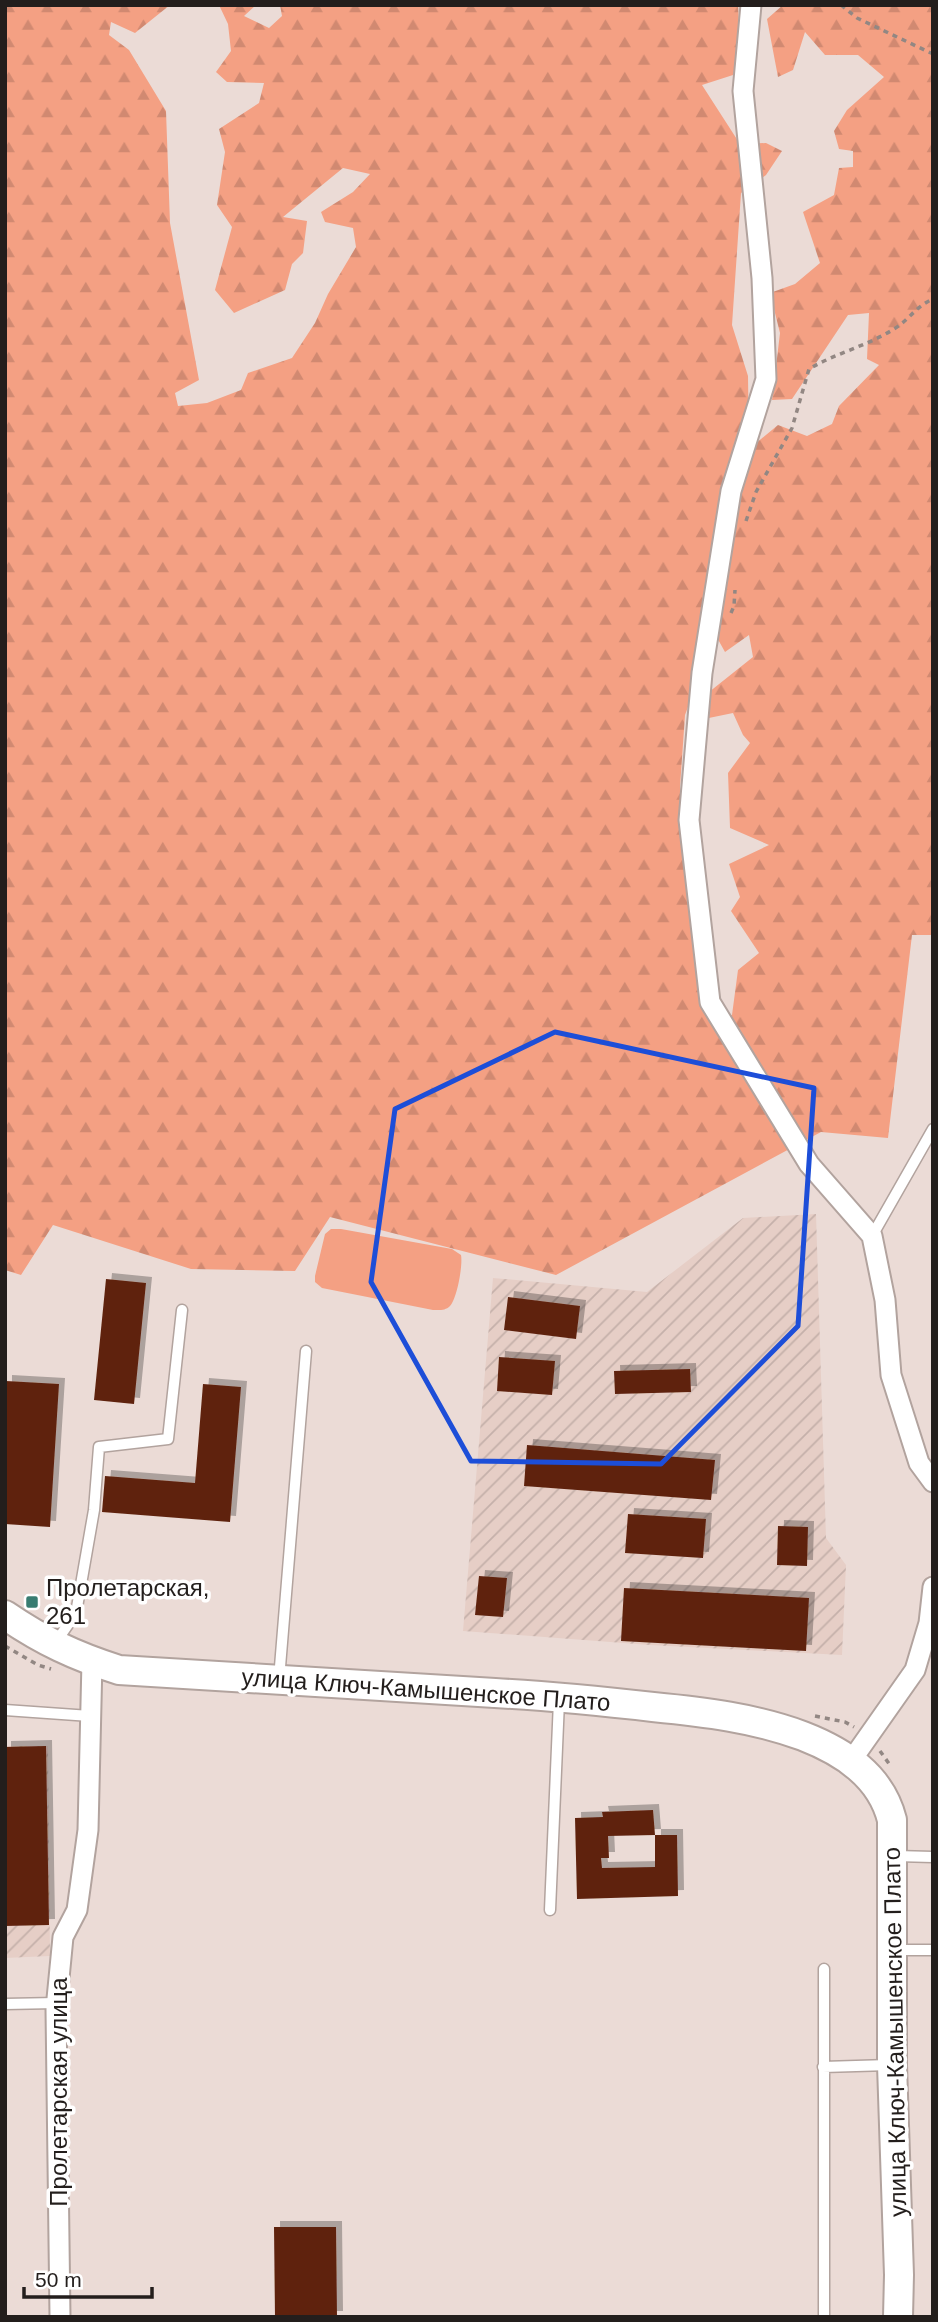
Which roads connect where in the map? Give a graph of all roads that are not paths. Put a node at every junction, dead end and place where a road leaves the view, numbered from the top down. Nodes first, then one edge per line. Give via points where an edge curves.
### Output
1 (751, 5) edge
2 (933, 1129) edge
3 (872, 1236) junction
4 (182, 1310) dead end
5 (306, 1351) dead end
6 (933, 1482) edge
7 (933, 1587) edge
8 (5, 1615) edge
9 (54, 1645) junction
10 (92, 1661) junction
11 (279, 1679) junction
12 (559, 1697) junction
13 (5, 1710) edge
14 (90, 1716) junction
15 (851, 1761) junction
16 (892, 1856) junction
17 (933, 1857) edge
18 (550, 1910) dead end
19 (891, 1950) junction
20 (933, 1950) edge
21 (824, 1969) dead end
22 (56, 2003) junction
23 (5, 2004) edge
24 (892, 2065) junction
25 (823, 2067) junction
26 (60, 2317) edge
27 (824, 2317) edge
28 (898, 2317) edge

1 - 3 street via 743,91 762,278 766,379 731,491 702,673 690,820 710,1002 809,1164
2 - 3 lane
3 - 6 street via 885,1300 891,1375 919,1463
4 - 9 lane via 168,1439 99,1447 94,1510 76,1613
5 - 11 lane
7 - 15 street via 929,1623 915,1670
8 - 9 main road, улица Ключ-Камышенское Плато
9 - 10 main road, улица Ключ-Камышенское Плато
10 - 11 main road, улица Ключ-Камышенское Плато via 119,1670
10 - 14 street, Пролетарская улица
11 - 12 main road, улица Ключ-Камышенское Плато
12 - 15 main road, улица Ключ-Камышенское Плато via 754,1721 806,1737
12 - 18 lane
13 - 14 lane
14 - 22 street, Пролетарская улица via 88,1830 77,1910 63,1937
15 - 16 main road, улица Ключ-Камышенское Плато via 880,1788 888,1806
16 - 17 lane
16 - 19 main road, улица Ключ-Камышенское Плато
19 - 20 lane
19 - 24 main road, улица Ключ-Камышенское Плато
21 - 25 lane
22 - 23 lane
22 - 26 street, Пролетарская улица
24 - 25 lane
24 - 28 main road, улица Ключ-Камышенское Плато
25 - 27 lane

